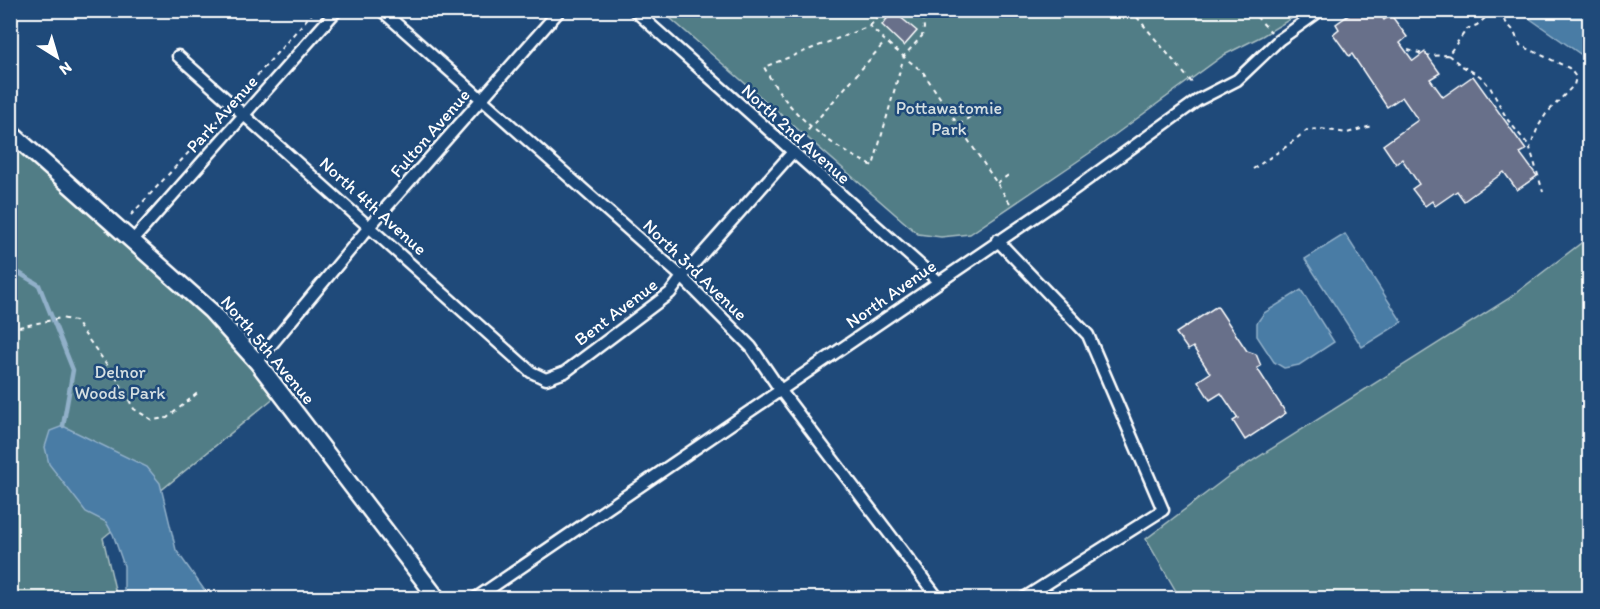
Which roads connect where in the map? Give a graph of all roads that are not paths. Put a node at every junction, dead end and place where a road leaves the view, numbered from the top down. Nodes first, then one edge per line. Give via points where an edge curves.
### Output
1 (337, 10) edge
2 (381, 10) edge
3 (560, 10) edge
4 (634, 10) edge
5 (1321, 10) edge
6 (178, 56) dead end
7 (481, 99) junction
8 (245, 114) junction
9 (10, 132) edge
10 (792, 153) junction
11 (370, 226) junction
12 (133, 240) junction
13 (997, 240) junction
14 (682, 278) junction
15 (938, 281) junction
16 (257, 362) junction
17 (546, 379) joint
18 (781, 391) junction
19 (437, 598) edge
20 (476, 598) edge
21 (938, 598) edge
22 (1024, 598) edge

1 - 8 street, Park Avenue
2 - 7 street, North 3rd Avenue
3 - 7 street, Fulton Avenue
4 - 10 street, North 2nd Avenue
5 - 13 street, North Avenue via 1279,40 1237,80 1198,100 1070,193
6 - 8 street, North 4th Avenue
7 - 11 street, Fulton Avenue
7 - 14 street, North 3rd Avenue
8 - 11 street, North 4th Avenue
8 - 12 street, Park Avenue
9 - 12 main road, North 5th Avenue
10 - 14 street, Bent Avenue
10 - 15 street, North 2nd Avenue
11 - 16 street, Fulton Avenue
11 - 17 street, North 4th Avenue via 531,372
12 - 16 main road, North 5th Avenue via 211,311
13 - 15 street, North Avenue
13 - 22 street via 1088,335 1163,510
14 - 17 street, Bent Avenue via 670,293 564,372
14 - 18 street, North 3rd Avenue via 751,347
15 - 18 street, North Avenue
16 - 19 main road, North 5th Avenue
18 - 20 street, North Avenue
18 - 21 street, North 3rd Avenue

